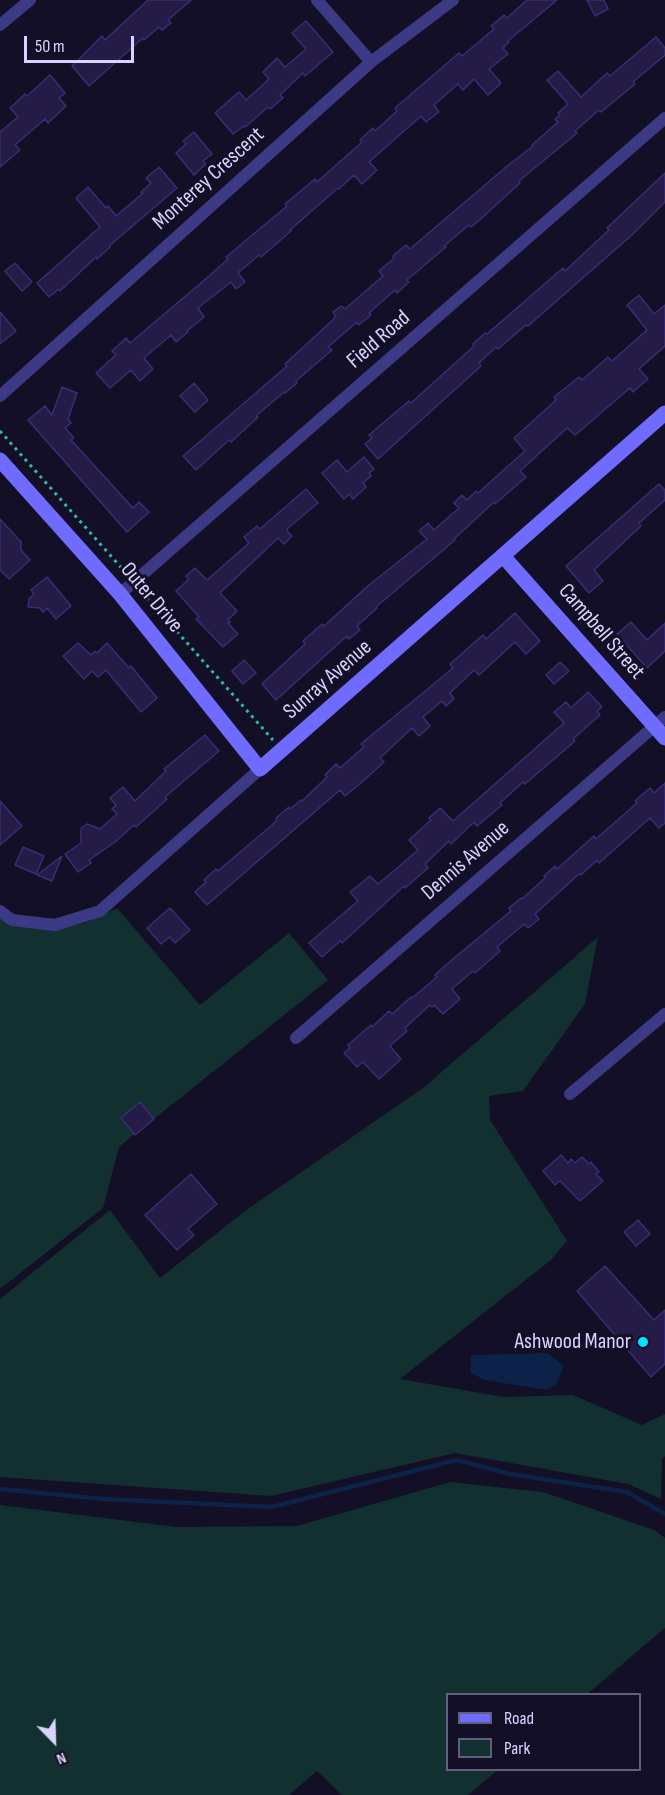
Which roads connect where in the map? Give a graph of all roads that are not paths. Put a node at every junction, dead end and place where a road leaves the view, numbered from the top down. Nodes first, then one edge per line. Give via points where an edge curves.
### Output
1 (30, 0) edge
2 (317, 0) edge
3 (453, 0) edge
4 (0, 25) edge
5 (371, 62) junction
6 (665, 118) edge
7 (0, 396) edge
8 (665, 413) edge
9 (0, 460) edge
10 (503, 556) junction
11 (120, 594) junction
12 (659, 722) edge
13 (665, 738) edge
14 (260, 769) junction
15 (0, 911) edge
16 (665, 1014) edge
17 (296, 1038) dead end
18 (570, 1094) dead end

1 - 4 street
2 - 5 street
3 - 5 street, Monterey Crescent
5 - 7 street, Monterey Crescent
6 - 11 street, Field Road
8 - 10 street, Sunray Avenue
9 - 11 street, Outer Drive
10 - 12 street, Campbell Street
10 - 14 street, Sunray Avenue
11 - 14 street, Outer Drive
12 - 13 street, Campbell Street
12 - 17 street, Dennis Avenue
14 - 15 street, Sunray Avenue via 100,911 55,925 12,920
16 - 18 street

